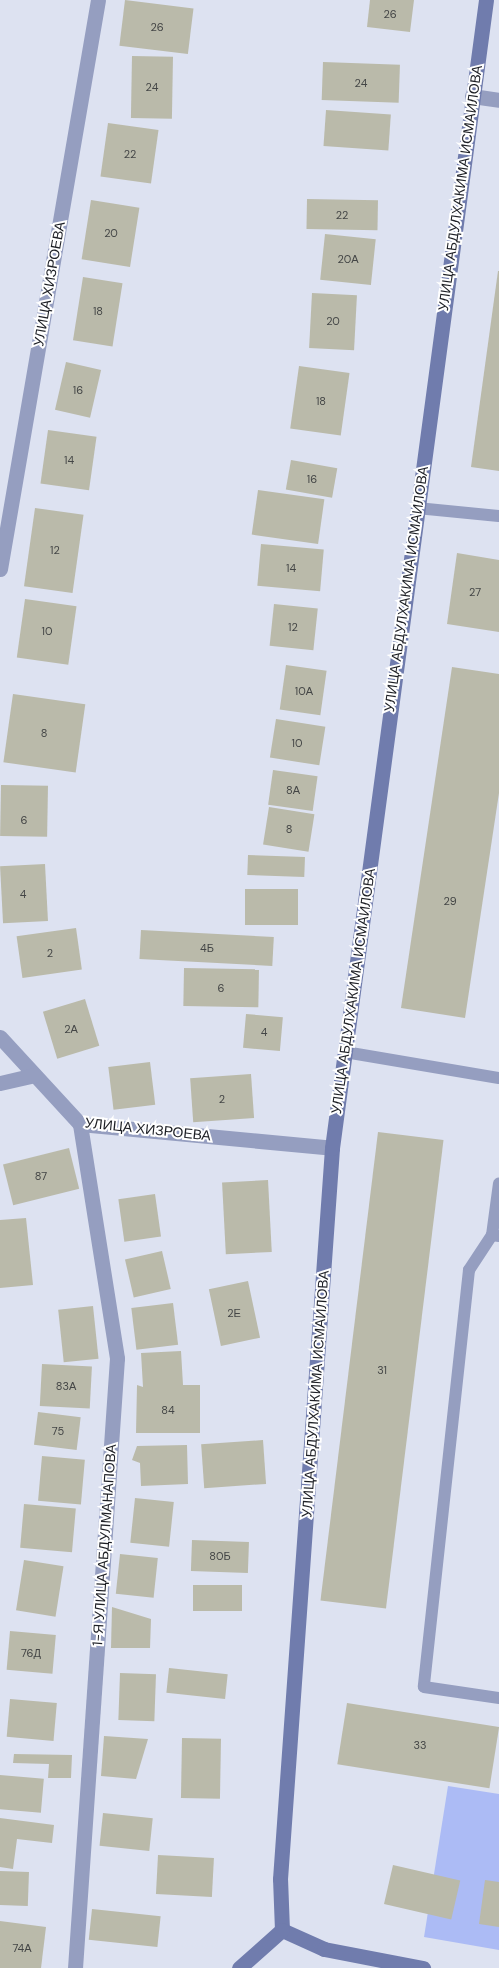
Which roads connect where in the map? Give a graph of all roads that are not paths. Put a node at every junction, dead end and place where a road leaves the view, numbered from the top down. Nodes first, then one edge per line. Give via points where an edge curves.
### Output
1 (98, 0) edge
2 (486, 0) edge
3 (472, 96) junction
4 (499, 100) edge
5 (417, 508) junction
6 (499, 516) edge
7 (0, 569) edge
8 (0, 1037) edge
9 (345, 1052) junction
10 (34, 1075) junction
11 (499, 1078) edge
12 (0, 1083) edge
13 (80, 1124) junction
14 (332, 1148) junction
15 (499, 1182) edge
16 (496, 1236) edge
17 (499, 1698) edge
18 (282, 1930) junction
19 (74, 1968) edge
20 (239, 1968) edge
21 (423, 1968) edge

1 - 7 street, УЛИЦА ХИЗРОЕВА
2 - 3 main road, УЛИЦА АБДУЛХАКИМА ИСМАИЛОВА
3 - 4 street
3 - 5 main road, УЛИЦА АБДУЛХАКИМА ИСМАИЛОВА
5 - 6 lane
5 - 9 main road, УЛИЦА АБДУЛХАКИМА ИСМАИЛОВА
8 - 10 street, УЛИЦА ХИЗРОЕВА
9 - 11 lane
9 - 14 main road, УЛИЦА АБДУЛХАКИМА ИСМАИЛОВА
10 - 12 street
10 - 13 street, УЛИЦА ХИЗРОЕВА
13 - 14 street, УЛИЦА ХИЗРОЕВА
13 - 19 street, 1-Я УЛИЦА АБДУЛМАНАПОВА via 117,1358
14 - 18 main road, УЛИЦА АБДУЛХАКИМА ИСМАИЛОВА via 280,1879
15 - 16 lane
16 - 17 lane via 469,1270 424,1686
18 - 20 main road
18 - 21 main road via 324,1949

